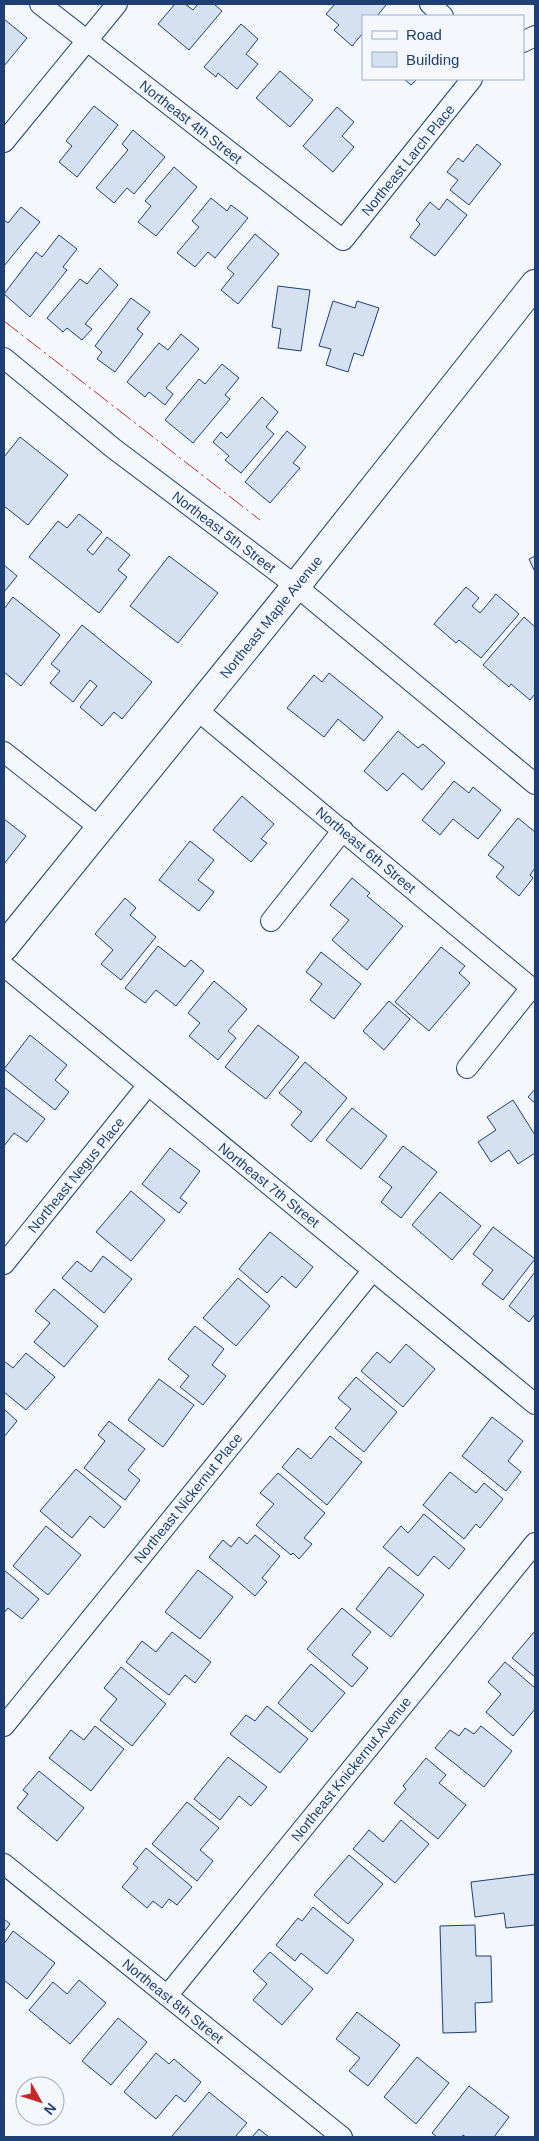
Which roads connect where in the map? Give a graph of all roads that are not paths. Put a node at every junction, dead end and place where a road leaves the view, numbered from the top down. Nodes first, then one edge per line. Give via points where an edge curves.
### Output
1 (40, 4) edge
2 (117, 4) edge
3 (430, 4) edge
4 (442, 15) edge
5 (87, 41) junction
6 (471, 80) edge
7 (4, 142) edge
8 (343, 240) joint
9 (535, 284) edge
10 (6, 365) edge
11 (296, 586) junction
12 (196, 709) junction
13 (4, 752) edge
14 (535, 784) edge
15 (100, 828) junction
16 (343, 830) junction
17 (271, 921) dead end
18 (4, 947) edge
19 (4, 966) edge
20 (533, 990) edge
21 (467, 1068) dead end
22 (148, 1085) junction
23 (4, 1264) edge
24 (373, 1270) junction
25 (535, 1404) edge
26 (535, 1543) edge
27 (4, 1726) edge
28 (4, 1864) edge
29 (167, 1996) junction
30 (342, 2137) edge

1 - 5 street, Northeast 4th Street
2 - 5 street
3 - 4 street
5 - 7 street
5 - 8 street, Northeast 4th Street
6 - 8 street, Northeast Larch Place
9 - 11 main road, Northeast Maple Avenue
10 - 11 street, Northeast 5th Street
11 - 12 main road, Northeast Maple Avenue
11 - 14 street, Northeast 5th Street
12 - 15 main road, Northeast Maple Avenue
12 - 16 street, Northeast 6th Street
13 - 15 street
15 - 18 main road, Northeast Maple Avenue
16 - 17 street
16 - 20 street, Northeast 6th Street
19 - 22 street, Northeast 7th Street
20 - 21 street
22 - 23 street, Northeast Negus Place
22 - 24 street, Northeast 7th Street
24 - 25 street, Northeast 7th Street
24 - 27 street, Northeast Nickernut Place
26 - 29 street, Northeast Knickernut Avenue
28 - 29 street, Northeast 8th Street
29 - 30 street, Northeast 8th Street

